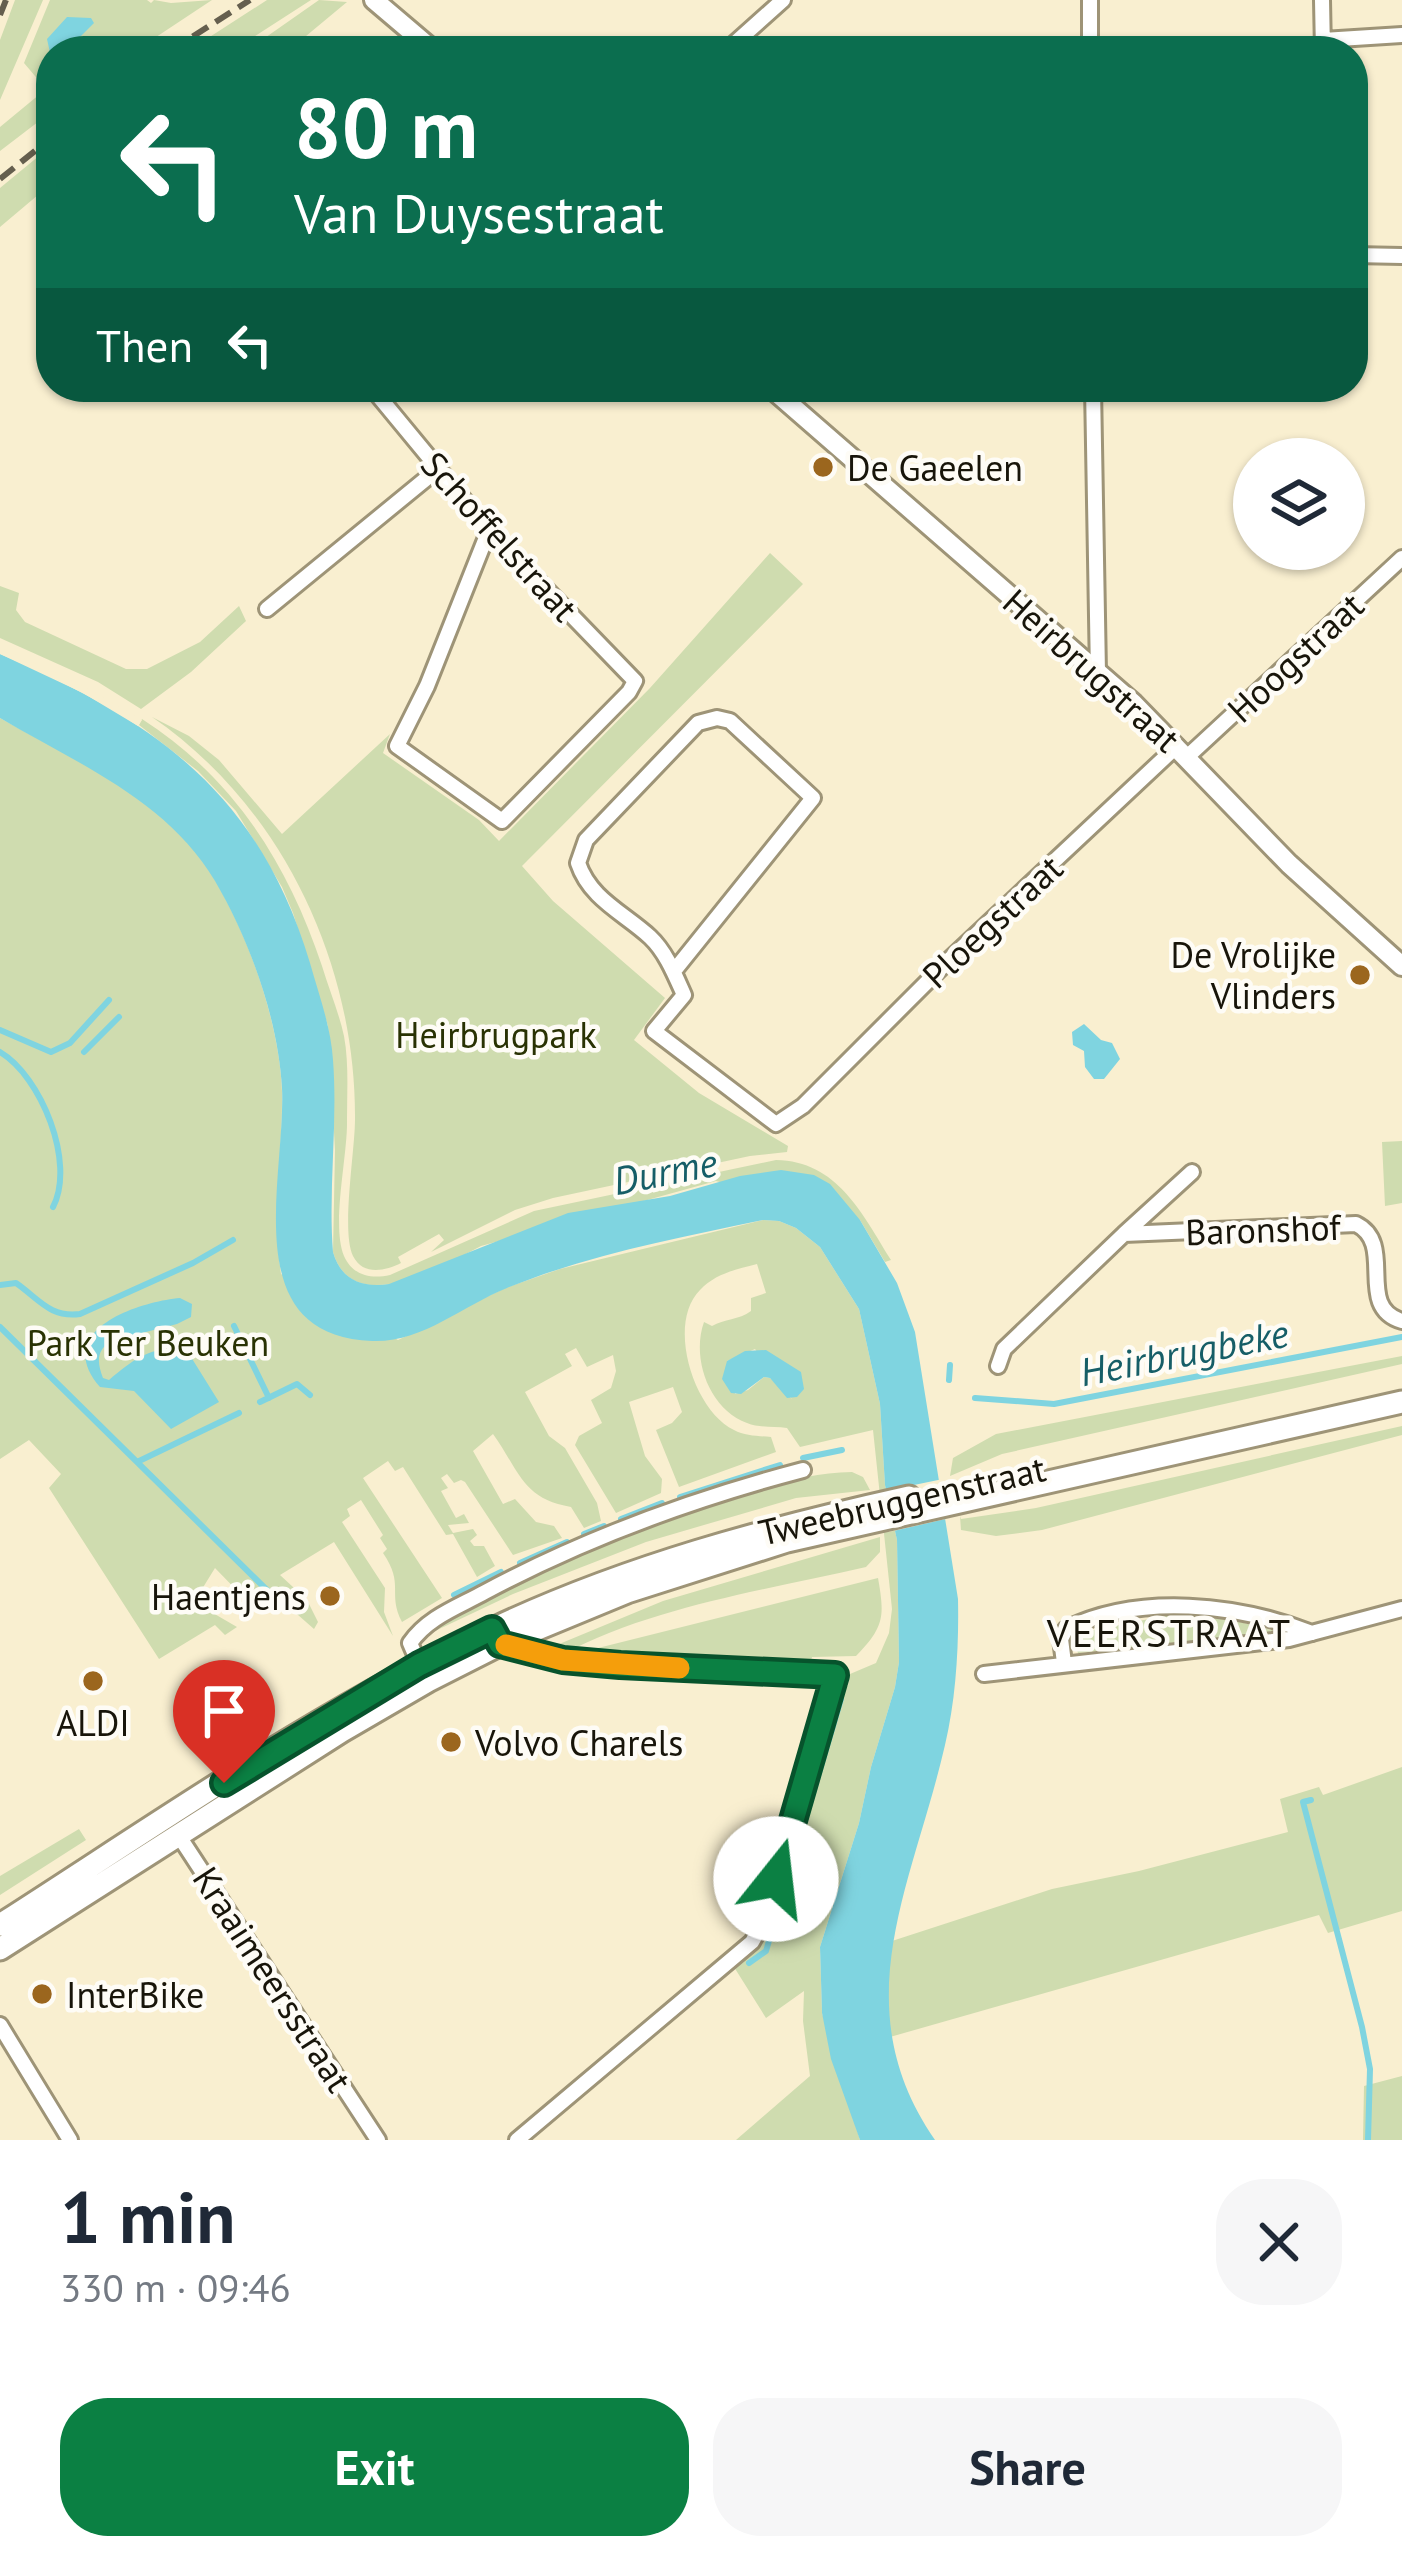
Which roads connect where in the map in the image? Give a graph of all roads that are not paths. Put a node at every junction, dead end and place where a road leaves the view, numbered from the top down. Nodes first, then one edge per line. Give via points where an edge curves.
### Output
1 (374, 0) edge
2 (783, 0) edge
3 (1090, 0) edge
4 (1322, 0) edge
5 (1402, 35) edge
6 (416, 36) edge
7 (743, 36) edge
8 (1090, 36) edge
9 (1323, 36) edge
10 (1368, 40) edge
11 (1368, 255) edge
12 (1402, 256) edge
13 (383, 402) edge
14 (787, 402) edge
15 (1093, 402) edge
16 (437, 469) junction
17 (489, 530) junction
18 (1402, 558) edge
19 (267, 609) dead end
20 (1098, 673) junction
21 (1182, 752) junction
22 (1402, 966) edge
23 (674, 970) junction
24 (1192, 1172) dead end
25 (1124, 1234) junction
26 (1402, 1321) edge
27 (998, 1366) dead end
28 (1402, 1388) edge
29 (1402, 1402) edge
30 (803, 1470) dead end
31 (955, 1494) junction
32 (1402, 1609) edge
33 (1312, 1633) junction
34 (496, 1637) junction
35 (1064, 1664) junction
36 (423, 1673) junction
37 (983, 1674) dead end
38 (173, 1826) junction
39 (0, 1925) edge
40 (0, 1949) edge
41 (0, 2025) edge
42 (70, 2140) edge
43 (378, 2140) edge
44 (517, 2140) edge

1 - 6 street
2 - 7 street
3 - 8 street
4 - 9 street
5 - 10 street
11 - 12 street
13 - 16 street, Schoffelstraat
14 - 20 street, Heirbrugstraat
15 - 20 street
16 - 17 street, Schoffelstraat
16 - 19 street
17 - 17 street, Schoffelstraat via 398,746 502,821 635,680
18 - 21 street, Hoogstraat
20 - 21 street, Heirbrugstraat
21 - 22 street, Heirbrugstraat via 1289,865
21 - 23 street, Ploegstraat via 776,1124 654,1031 684,995
23 - 23 street via 813,798 717,718 698,723 618,806 586,840 578,863 591,890 654,941
24 - 25 street, Baronshof
25 - 26 street, Baronshof via 1356,1225 1373,1242 1378,1304
25 - 27 street, Baronshof via 1004,1348
28 - 31 main road, Tweebruggenstraat
29 - 31 main road, Tweebruggenstraat
30 - 36 street, Tweebruggenstraat via 617,1529 422,1625 410,1643
31 - 34 main road, Tweebruggenstraat via 701,1548 622,1574
32 - 33 street
33 - 35 street
33 - 35 street via 1270,1617 1164,1606 1066,1629
34 - 36 main road, Tweebruggenstraat
34 - 44 street via 563,1660 835,1675 752,1942
35 - 37 street
36 - 38 main road, Tweebruggenstraat
38 - 39 main road, Tweebruggenstraat
38 - 40 main road, Tweebruggenstraat
38 - 43 street, Kraaimeersstraat
41 - 42 street

